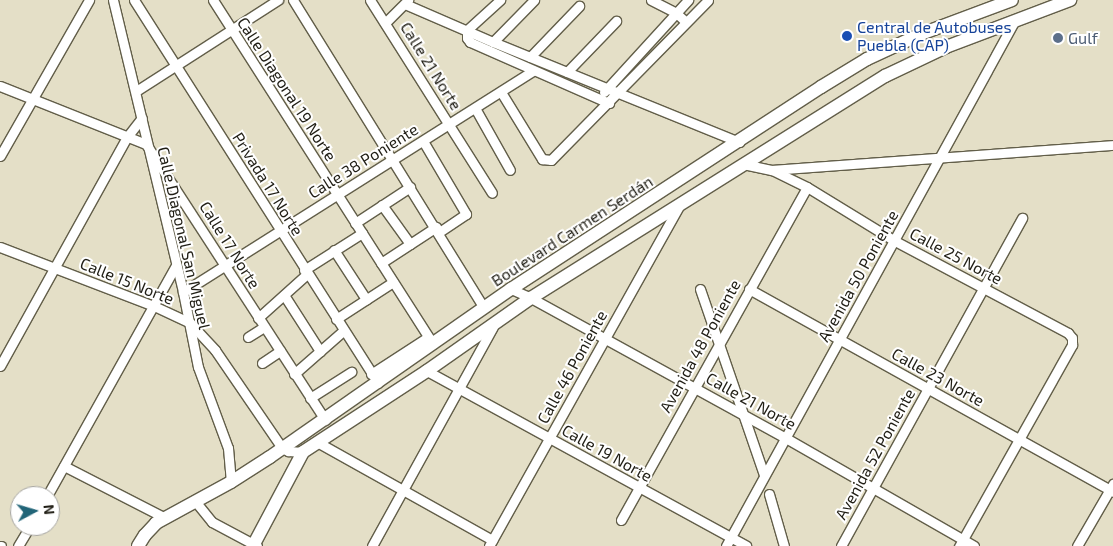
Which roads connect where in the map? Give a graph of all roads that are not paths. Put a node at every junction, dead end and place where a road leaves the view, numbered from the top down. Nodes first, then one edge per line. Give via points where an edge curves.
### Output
1 (89, 0) edge
2 (113, 0) edge
3 (134, 0) edge
4 (213, 0) edge
5 (278, 0) edge
6 (293, 0) edge
7 (370, 0) edge
8 (500, 0) edge
9 (534, 0) edge
10 (651, 0) edge
11 (688, 0) edge
12 (708, 0) edge
13 (976, 0) edge
14 (1012, 0) edge
15 (1070, 0) edge
16 (406, 2) edge
17 (579, 6) dead end
18 (990, 8) junction
19 (675, 12) junction
20 (1015, 20) junction
21 (616, 21) dead end
22 (686, 22) junction
23 (384, 23) junction
24 (230, 29) junction
25 (467, 30) junction
26 (493, 42) junction
27 (530, 57) junction
28 (176, 64) junction
29 (534, 71) junction
30 (568, 72) junction
31 (0, 86) edge
32 (607, 87) junction
33 (136, 91) junction
34 (501, 92) junction
35 (620, 92) junction
36 (600, 98) junction
37 (32, 100) junction
38 (609, 103) junction
39 (475, 108) junction
40 (142, 118) junction
41 (449, 125) junction
42 (127, 137) junction
43 (423, 141) junction
44 (739, 142) junction
45 (146, 144) junction
46 (1113, 145) edge
47 (723, 152) junction
48 (0, 156) edge
49 (940, 157) junction
50 (392, 160) junction
51 (739, 167) junction
52 (510, 170) dead end
53 (772, 170) junction
54 (410, 187) junction
55 (807, 187) junction
56 (492, 193) dead end
57 (337, 195) junction
58 (681, 202) junction
59 (382, 205) junction
60 (1022, 218) dead end
61 (355, 223) junction
62 (438, 230) junction
63 (280, 232) junction
64 (362, 233) junction
65 (895, 241) junction
66 (410, 244) junction
67 (0, 247) edge
68 (334, 250) junction
69 (381, 264) junction
70 (176, 265) junction
71 (225, 266) junction
72 (56, 268) junction
73 (306, 272) junction
74 (393, 282) junction
75 (983, 288) junction
76 (511, 289) junction
77 (700, 289) dead end
78 (749, 289) junction
79 (183, 292) junction
80 (284, 295) junction
81 (531, 298) junction
82 (366, 300) junction
83 (154, 306) junction
84 (484, 308) junction
85 (258, 318) junction
86 (336, 319) junction
87 (190, 323) junction
88 (493, 326) junction
89 (264, 327) junction
90 (343, 331) junction
91 (248, 337) dead end
92 (605, 338) junction
93 (840, 340) junction
94 (431, 341) junction
95 (719, 343) junction
96 (280, 351) junction
97 (320, 351) junction
98 (262, 363) dead end
99 (0, 366) edge
100 (427, 371) junction
101 (351, 372) dead end
102 (294, 374) junction
103 (374, 378) junction
104 (693, 388) junction
105 (459, 389) junction
106 (928, 389) junction
107 (310, 398) junction
108 (745, 417) junction
109 (325, 420) junction
110 (784, 437) junction
111 (549, 438) junction
112 (1018, 439) junction
113 (317, 442) junction
114 (282, 448) junction
115 (303, 452) junction
116 (270, 457) junction
117 (64, 466) junction
118 (295, 467) junction
119 (764, 475) junction
120 (231, 482) junction
121 (52, 486) edge
122 (638, 487) junction
123 (873, 489) junction
124 (1112, 489) edge
125 (403, 490) junction
126 (769, 494) dead end
127 (195, 501) junction
128 (165, 518) junction
129 (621, 520) dead end
130 (728, 542) edge
131 (490, 543) edge
132 (960, 543) edge
133 (138, 546) edge
134 (255, 546) edge
135 (372, 546) edge
136 (746, 546) edge
137 (784, 546) edge
138 (841, 546) edge
139 (974, 546) edge
140 (1077, 546) edge

1 - 37 street
2 - 33 street, Calle Diagonal San Miguel
3 - 28 street, Privada 17 Norte
4 - 24 street, Calle Diagonal 19 Norte
5 - 24 street
6 - 50 street
7 - 23 street, Calle 21 Norte
8 - 25 street
9 - 26 street
10 - 19 street
11 - 19 street
12 - 22 street
13 - 18 main road
14 - 18 main road, Boulevard Carmen Serdán
15 - 20 main road, Boulevard Carmen Serdán
16 - 23 street
16 - 25 street
17 - 27 street
18 - 44 main road, Boulevard Carmen Serdán via 867,59
19 - 22 street
19 - 32 street
20 - 49 street, Avenida 50 Poniente
20 - 51 main road, Boulevard Carmen Serdán via 946,47 885,76
21 - 30 street
22 - 35 street
23 - 41 street, Calle 21 Norte
24 - 28 street
24 - 57 street, Calle Diagonal 19 Norte
25 - 26 street
25 - 29 street via 470,42
26 - 27 street
27 - 30 street
28 - 33 street
28 - 63 street, Privada 17 Norte
29 - 34 street, Calle 38 Poniente
29 - 36 street
30 - 32 street
31 - 37 street
32 - 35 street
32 - 36 street
33 - 40 street, Calle Diagonal San Miguel
34 - 38 street via 546,161 551,160
34 - 39 street, Calle 38 Poniente
35 - 38 street
35 - 44 street
36 - 38 street
37 - 42 street
37 - 48 street
39 - 41 street, Calle 38 Poniente
39 - 52 street
40 - 42 street
40 - 45 street, Calle Diagonal San Miguel
41 - 43 street, Calle 38 Poniente
41 - 56 street, Calle 21 Norte
42 - 45 street
42 - 72 street
43 - 50 street, Calle 38 Poniente
43 - 62 street via 466,214
44 - 47 main road, Boulevard Carmen Serdán
45 - 70 street, Calle Diagonal San Miguel
45 - 71 street, Calle 17 Norte
46 - 49 street
47 - 51 main road
47 - 76 main road, Boulevard Carmen Serdán
49 - 53 street
49 - 65 street, Avenida 50 Poniente
50 - 54 street
50 - 57 street, Calle 38 Poniente
51 - 53 street, Calle 25 Norte
51 - 58 main road, Boulevard Carmen Serdán
53 - 55 street, Calle 25 Norte
54 - 59 street
54 - 62 street
55 - 65 street, Calle 25 Norte
55 - 78 street, Avenida 48 Poniente
57 - 61 street, Calle Diagonal 19 Norte
57 - 63 street, Calle 38 Poniente
58 - 81 main road, Boulevard Carmen Serdán
58 - 92 street, Calle 46 Poniente
59 - 61 street
59 - 66 street
60 - 75 street, Avenida 52 Poniente
61 - 64 street, Calle Diagonal 19 Norte
62 - 66 street
62 - 84 street
63 - 71 street, Calle 38 Poniente
63 - 73 street, Privada 17 Norte
64 - 68 street
64 - 69 street, Calle Diagonal 19 Norte
65 - 75 street, Calle 25 Norte
65 - 93 street, Avenida 50 Poniente
66 - 69 street
67 - 72 street, Calle 15 Norte
68 - 73 street
68 - 82 street
69 - 74 street, Calle Diagonal 19 Norte
70 - 79 street, Calle Diagonal San Miguel
70 - 83 street
71 - 79 street, Calle 38 Poniente
71 - 85 street, Calle 17 Norte
72 - 83 street, Calle 15 Norte
72 - 99 street
73 - 80 street
73 - 86 street, Privada 17 Norte
74 - 82 street
74 - 94 street, Calle Diagonal 19 Norte
75 - 106 street, Avenida 52 Poniente
75 - 112 street, Calle 25 Norte via 1072,338 1072,345
76 - 81 street, Calle 21 Norte
76 - 84 main road, Boulevard Carmen Serdán
77 - 95 street
78 - 93 street, Calle 23 Norte
78 - 95 street, Avenida 48 Poniente
79 - 87 street, Calle Diagonal San Miguel
80 - 85 street
80 - 97 street
81 - 88 main road, Boulevard Carmen Serdán
81 - 92 street, Calle 21 Norte
82 - 86 street
83 - 87 street, Calle 15 Norte
83 - 117 street
84 - 94 main road, Boulevard Carmen Serdán
85 - 89 street, Calle 17 Norte
86 - 90 street, Privada 17 Norte
87 - 114 street, Calle 15 Norte via 215,350
87 - 120 street, Calle Diagonal San Miguel via 198,367 228,448
88 - 100 main road, Boulevard Carmen Serdán
88 - 105 street
89 - 91 street
89 - 96 street, Calle 17 Norte
90 - 97 street
90 - 103 street, Privada 17 Norte
92 - 104 street, Calle 21 Norte
92 - 111 street, Calle 46 Poniente
93 - 106 street, Calle 23 Norte
93 - 110 street, Avenida 50 Poniente
94 - 103 main road, Boulevard Carmen Serdán
95 - 104 street, Avenida 48 Poniente
95 - 108 street
96 - 98 street
96 - 102 street, Calle 17 Norte
97 - 102 street
100 - 105 street, Calle 19 Norte
100 - 113 main road, Boulevard Carmen Serdán
101 - 107 street
102 - 107 street, Calle 17 Norte
103 - 109 main road, Boulevard Carmen Serdán
104 - 108 street, Calle 21 Norte
104 - 122 street, Avenida 48 Poniente
105 - 111 street, Calle 19 Norte
105 - 125 street
106 - 112 street, Calle 23 Norte
106 - 123 street, Avenida 52 Poniente
107 - 109 street, Calle 17 Norte
108 - 110 street, Calle 21 Norte
108 - 119 street
109 - 114 main road, Boulevard Carmen Serdán
110 - 119 street, Avenida 50 Poniente
110 - 123 street, Calle 21 Norte
111 - 122 street, Calle 19 Norte
111 - 131 street, Calle 46 Poniente
112 - 124 street, Calle 23 Norte
112 - 132 street
113 - 115 main road, Boulevard Carmen Serdán
113 - 125 street
114 - 115 street via 288,452
114 - 116 main road, Boulevard Carmen Serdán
115 - 118 main road
116 - 118 main road via 285,458
116 - 120 main road, Boulevard Carmen Serdán
117 - 121 street
117 - 128 street
118 - 134 main road
119 - 130 street, Avenida 50 Poniente
120 - 127 main road, Boulevard Carmen Serdán
122 - 129 street, Avenida 48 Poniente
122 - 130 street, Calle 19 Norte
123 - 132 street, Calle 21 Norte
123 - 138 street, Avenida 52 Poniente
124 - 140 street
125 - 131 street
125 - 135 street
126 - 137 street
127 - 128 main road, Boulevard Carmen Serdán
127 - 134 street via 212,522
128 - 133 main road, Boulevard Carmen Serdán via 150,528
130 - 136 street, Calle 19 Norte
132 - 139 street, Calle 21 Norte

